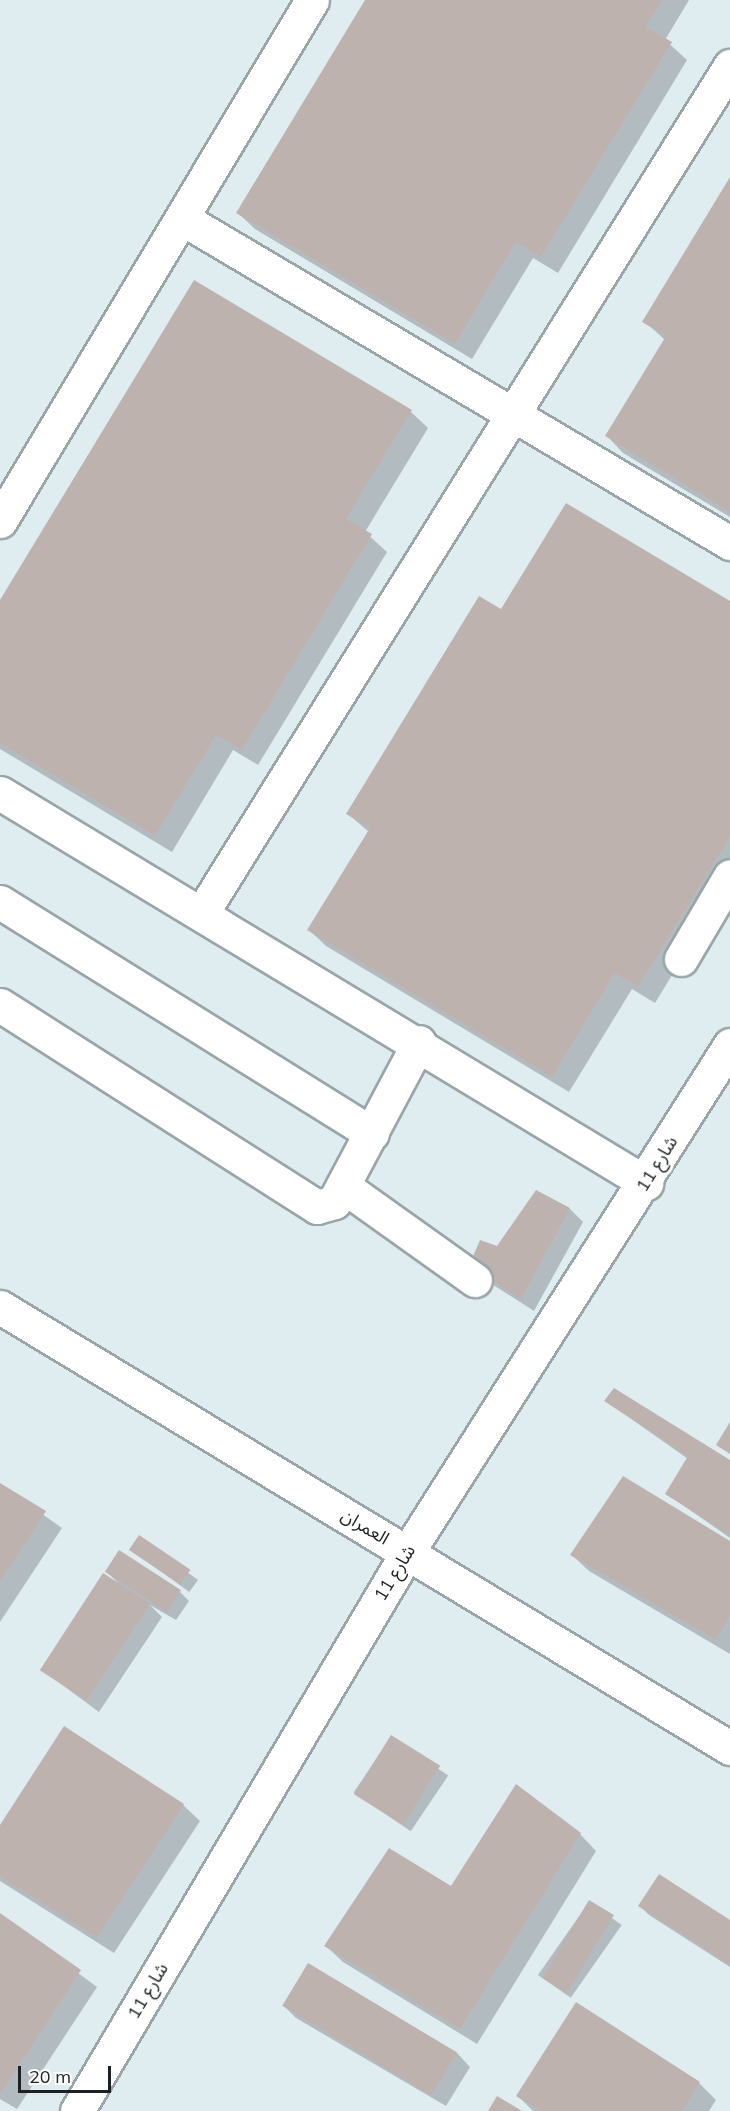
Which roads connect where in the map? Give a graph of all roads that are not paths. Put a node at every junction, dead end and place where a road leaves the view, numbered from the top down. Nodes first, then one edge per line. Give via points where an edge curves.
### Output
1 (312, 0) edge
2 (730, 66) edge
3 (183, 219) junction
4 (516, 411) junction
5 (0, 521) edge
6 (730, 543) edge
7 (0, 793) edge
8 (730, 876) edge
9 (0, 903) edge
10 (203, 911) junction
11 (681, 959) dead end
12 (0, 1005) edge
13 (419, 1042) junction
14 (730, 1045) edge
15 (372, 1134) junction
16 (646, 1183) junction
17 (343, 1186) junction
18 (475, 1280) dead end
19 (0, 1306) edge
20 (407, 1552) junction
21 (730, 1748) edge
22 (77, 2111) edge

1 - 3 street
2 - 4 street
3 - 4 street
3 - 5 street
4 - 6 street
4 - 10 street
7 - 10 street
8 - 11 street
9 - 15 street
10 - 13 street
12 - 17 street via 316,1207 334,1202
13 - 15 street
13 - 16 street
14 - 16 street, شارع 11
15 - 17 street
16 - 20 street, شارع 11
17 - 18 street
19 - 20 street, العمران
20 - 21 street, العمران
20 - 22 street, شارع 11

